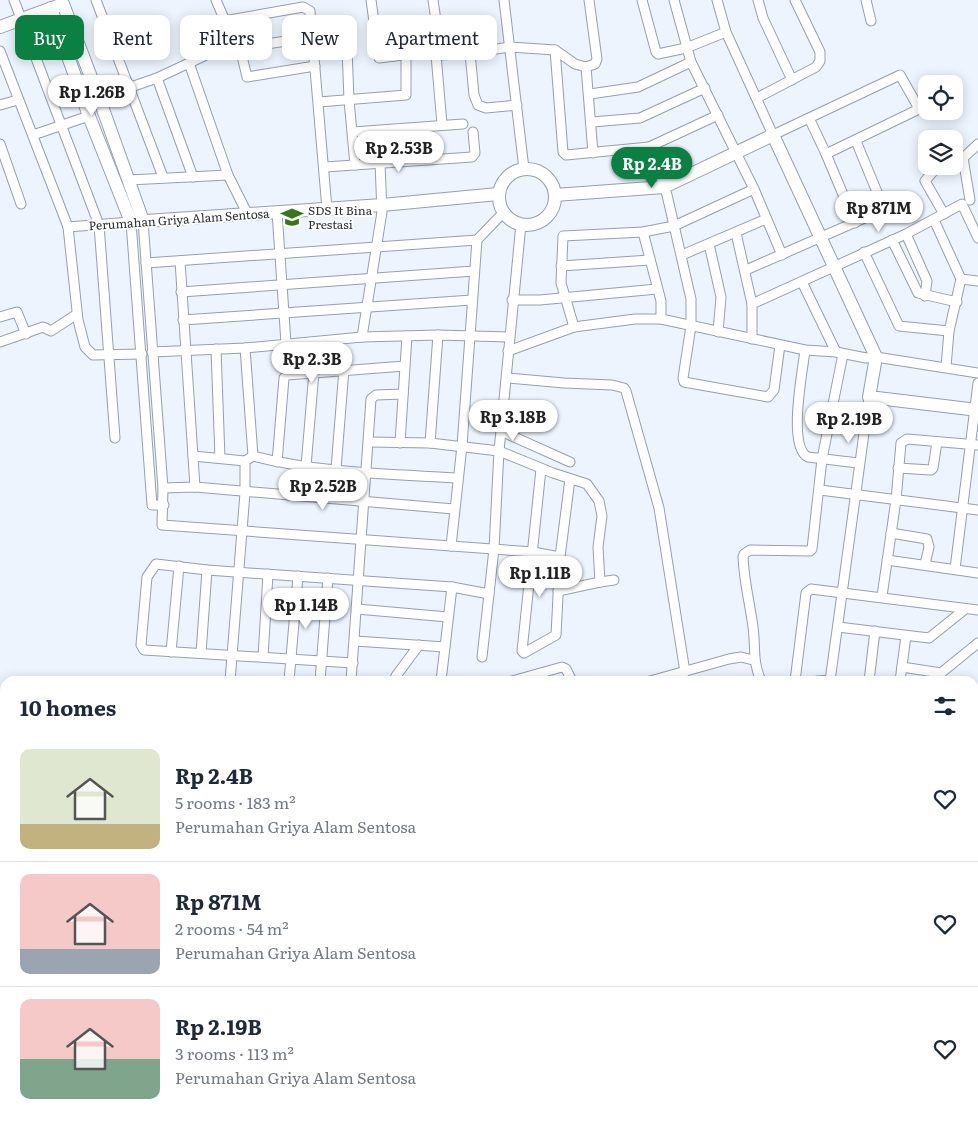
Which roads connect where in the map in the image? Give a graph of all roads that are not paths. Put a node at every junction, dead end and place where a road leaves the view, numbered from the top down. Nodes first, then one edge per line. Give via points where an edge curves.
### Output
1 (14, 0) edge
2 (96, 0) edge
3 (216, 0) edge
4 (370, 0) edge
5 (433, 0) edge
6 (504, 0) edge
7 (589, 0) edge
8 (642, 0) edge
9 (674, 0) edge
10 (717, 0) edge
11 (758, 0) edge
12 (795, 0) edge
13 (866, 0) edge
14 (56, 3) edge
15 (20, 15) edge
16 (30, 15) edge
17 (222, 15) edge
18 (259, 15) edge
19 (311, 15) edge
20 (372, 15) edge
21 (434, 15) edge
22 (15, 21) edge
23 (871, 21) dead end
24 (0, 27) edge
25 (726, 32) junction
26 (510, 47) junction
27 (686, 48) junction
28 (497, 49) edge
29 (554, 50) junction
30 (0, 51) edge
31 (36, 60) edge
32 (197, 60) edge
33 (241, 60) edge
34 (315, 60) edge
35 (347, 60) edge
36 (406, 60) edge
37 (438, 60) edge
38 (471, 60) edge
39 (691, 62) junction
40 (189, 63) junction
41 (315, 66) junction
42 (586, 66) junction
43 (157, 78) junction
44 (792, 80) junction
45 (129, 86) junction
46 (706, 88) junction
47 (590, 94) junction
48 (99, 98) junction
49 (757, 98) junction
50 (18, 100) junction
51 (349, 100) junction
52 (319, 102) junction
53 (0, 105) edge
54 (517, 105) junction
55 (718, 115) junction
56 (90, 116) junction
57 (809, 118) junction
58 (592, 122) junction
59 (442, 124) junction
60 (463, 124) dead end
61 (61, 126) junction
62 (352, 132) junction
63 (473, 132) dead end
64 (33, 135) junction
65 (774, 135) junction
66 (856, 141) junction
67 (0, 144) edge
68 (978, 144) edge
69 (649, 146) junction
70 (736, 152) junction
71 (593, 153) junction
72 (826, 154) junction
73 (380, 163) junction
74 (355, 165) junction
75 (325, 168) junction
76 (524, 169) junction
77 (228, 174) junction
78 (929, 175) edge
79 (193, 177) junction
80 (163, 178) junction
81 (129, 180) junction
82 (664, 187) junction
83 (754, 189) junction
84 (498, 194) junction
85 (555, 195) junction
86 (908, 199) dead end
87 (970, 200) edge
88 (22, 204) dead end
89 (382, 205) junction
90 (327, 209) junction
91 (884, 209) junction
92 (277, 212) junction
93 (247, 213) junction
94 (503, 213) junction
95 (944, 214) junction
96 (766, 219) junction
97 (934, 220) junction
98 (137, 221) junction
99 (855, 223) junction
100 (521, 224) junction
101 (99, 225) junction
102 (674, 226) junction
103 (68, 227) junction
104 (643, 232) junction
105 (736, 233) junction
106 (906, 234) junction
107 (822, 238) junction
108 (978, 238) edge
109 (477, 240) junction
110 (892, 240) junction
111 (709, 244) junction
112 (376, 247) junction
113 (864, 252) junction
114 (280, 255) junction
115 (682, 255) junction
116 (782, 255) junction
117 (650, 260) junction
118 (180, 261) junction
119 (146, 263) junction
120 (562, 266) junction
121 (834, 266) junction
122 (746, 270) junction
123 (474, 271) junction
124 (371, 278) junction
125 (961, 279) junction
126 (978, 281) edge
127 (802, 282) junction
128 (282, 284) junction
129 (658, 289) junction
130 (181, 292) junction
131 (924, 296) junction
132 (565, 297) junction
133 (472, 300) junction
134 (512, 300) junction
135 (957, 302) junction
136 (752, 304) junction
137 (366, 307) junction
138 (284, 313) junction
139 (77, 314) junction
140 (0, 317) edge
141 (661, 319) junction
142 (183, 320) junction
143 (574, 326) junction
144 (691, 326) junction
145 (949, 331) junction
146 (718, 332) junction
147 (26, 334) junction
148 (438, 335) junction
149 (407, 336) junction
150 (470, 336) junction
151 (362, 337) junction
152 (509, 337) junction
153 (752, 339) junction
154 (0, 342) edge
155 (286, 343) junction
156 (780, 345) junction
157 (246, 348) junction
158 (216, 349) junction
159 (185, 350) junction
160 (805, 350) junction
161 (508, 351) junction
162 (152, 352) junction
163 (840, 353) junction
164 (142, 354) junction
165 (108, 355) junction
166 (876, 356) junction
167 (405, 366) junction
168 (946, 367) junction
169 (344, 369) junction
170 (314, 372) junction
171 (978, 373) edge
172 (507, 378) junction
173 (978, 383) edge
174 (403, 394) junction
175 (868, 397) junction
176 (976, 410) edge
177 (503, 432) junction
178 (115, 438) dead end
179 (369, 442) junction
180 (937, 442) junction
181 (400, 443) junction
182 (430, 443) junction
183 (974, 445) edge
184 (462, 446) junction
185 (499, 451) junction
186 (193, 456) junction
187 (220, 458) junction
188 (249, 458) junction
189 (822, 459) junction
190 (277, 462) junction
191 (570, 462) dead end
192 (858, 463) junction
193 (306, 466) junction
194 (898, 468) junction
195 (336, 469) junction
196 (541, 469) junction
197 (365, 472) junction
198 (457, 478) junction
199 (570, 479) junction
200 (195, 487) junction
201 (163, 488) junction
202 (820, 490) junction
203 (244, 493) junction
204 (855, 494) junction
205 (896, 500) junction
206 (364, 502) junction
207 (164, 505) junction
208 (963, 508) junction
209 (454, 509) junction
210 (978, 510) edge
211 (241, 530) junction
212 (891, 533) junction
213 (362, 539) junction
214 (452, 546) junction
215 (494, 550) junction
216 (533, 552) junction
217 (560, 557) junction
218 (887, 560) junction
219 (925, 564) junction
220 (179, 566) junction
221 (955, 569) junction
222 (207, 570) junction
223 (238, 572) junction
224 (978, 573) edge
225 (268, 574) junction
226 (298, 576) junction
227 (328, 578) junction
228 (360, 579) junction
229 (614, 580) dead end
230 (600, 582) junction
231 (452, 587) junction
232 (558, 591) junction
233 (844, 592) junction
234 (489, 594) junction
235 (882, 596) junction
236 (357, 609) junction
237 (964, 610) junction
238 (978, 610) edge
239 (448, 617) junction
240 (838, 627) junction
241 (875, 632) junction
242 (906, 636) junction
243 (355, 641) junction
244 (978, 643) edge
245 (418, 645) junction
246 (445, 647) junction
247 (171, 652) junction
248 (201, 654) junction
249 (232, 656) junction
250 (263, 657) junction
251 (482, 657) dead end
252 (291, 660) junction
253 (753, 660) junction
254 (321, 662) junction
255 (353, 664) junction
256 (902, 667) junction
257 (685, 672) junction
258 (230, 676) edge
259 (289, 676) edge
260 (320, 676) edge
261 (352, 676) edge
262 (397, 676) edge
263 (442, 676) edge
264 (531, 676) edge
265 (569, 676) edge
266 (669, 676) edge
267 (759, 676) edge
268 (796, 676) edge
269 (831, 676) edge
270 (870, 676) edge
271 (901, 676) edge
272 (929, 676) edge
273 (934, 676) edge

1 - 15 street
2 - 45 street
3 - 17 street
4 - 20 street
5 - 21 street
6 - 26 street
7 - 42 street via 597,59 595,64
8 - 27 street via 657,54
9 - 27 street
10 - 25 street
11 - 44 street
12 - 44 street via 820,57 816,67
13 - 23 street
14 - 16 street
14 - 48 street
14 - 56 street
18 - 19 street via 305,7
22 - 24 street
25 - 27 street
25 - 49 street
26 - 28 street
26 - 29 street
26 - 54 street
27 - 39 street
29 - 42 street via 575,64
29 - 71 street via 563,152 566,155
30 - 50 street
31 - 61 street
32 - 40 street
33 - 41 street via 248,77
34 - 41 street
35 - 51 street
36 - 51 street via 406,94
37 - 59 street
38 - 54 street via 478,105 486,108
39 - 46 street
39 - 47 street via 638,87
40 - 43 street
40 - 77 street
41 - 52 street
42 - 47 street
43 - 45 street
43 - 79 street
44 - 49 street
45 - 48 street
45 - 80 street
46 - 55 street
46 - 58 street via 640,118
47 - 58 street
48 - 81 street
49 - 65 street
50 - 53 street
50 - 64 street
51 - 52 street
51 - 62 street
52 - 75 street
54 - 76 street
55 - 69 street
55 - 70 street
56 - 61 street
56 - 98 street
57 - 65 street
57 - 66 street via 900,75 917,110
57 - 72 street
58 - 71 street
59 - 60 street
59 - 62 street
61 - 64 street
61 - 101 street
62 - 74 street
63 - 73 street via 475,153 472,157
64 - 103 street
65 - 70 street
65 - 107 street
66 - 72 street
66 - 91 street
67 - 88 street
68 - 87 street via 963,158
69 - 71 street
69 - 82 street
70 - 82 street
70 - 83 street
72 - 99 street
73 - 74 street
73 - 89 street
74 - 75 street
75 - 90 street
76 - 84 street via 507,177
76 - 85 street via 537,170 548,178
77 - 79 street
77 - 93 street
78 - 95 street via 926,182
79 - 80 street
80 - 81 street
81 - 98 street
82 - 85 street
82 - 102 street
83 - 96 street
83 - 102 street
84 - 89 street, Perumahan Griya Alam Sentosa
84 - 94 street
85 - 100 street via 551,212 545,218 538,223
86 - 91 street
87 - 95 street
87 - 108 street
89 - 90 street, Perumahan Griya Alam Sentosa
89 - 112 street
90 - 92 street, Perumahan Griya Alam Sentosa
91 - 99 street
92 - 93 street, Perumahan Griya Alam Sentosa
92 - 114 street
93 - 98 street, Perumahan Griya Alam Sentosa
94 - 100 street
94 - 109 street
95 - 97 street
96 - 105 street
96 - 116 street
97 - 106 street
97 - 125 street
98 - 101 street, Perumahan Griya Alam Sentosa
98 - 119 street
98 - 164 street
99 - 107 street
100 - 134 street
101 - 103 street, Perumahan Griya Alam Sentosa
101 - 165 street
102 - 104 street
102 - 115 street
103 - 139 street
104 - 117 street
104 - 120 street via 563,236
105 - 111 street
105 - 122 street
106 - 110 street
106 - 131 street via 928,281
107 - 116 street
107 - 121 street
109 - 112 street
109 - 123 street
110 - 113 street
110 - 131 street via 915,289
111 - 115 street
111 - 146 street via 721,297
112 - 114 street
112 - 124 street
113 - 121 street
113 - 145 street via 899,326
114 - 118 street
114 - 128 street
115 - 144 street via 691,299
116 - 122 street
117 - 120 street
117 - 129 street
118 - 119 street
118 - 130 street
119 - 162 street
120 - 132 street via 561,283
121 - 127 street
121 - 166 street
122 - 136 street
123 - 124 street
123 - 133 street
124 - 128 street
124 - 137 street
125 - 126 street
125 - 135 street
127 - 136 street
127 - 163 street
128 - 130 street
128 - 138 street
129 - 132 street
129 - 141 street
130 - 142 street
131 - 135 street
132 - 134 street
132 - 143 street
133 - 137 street
133 - 150 street
134 - 152 street
135 - 145 street
136 - 153 street
137 - 138 street
137 - 151 street
138 - 142 street
138 - 155 street
139 - 147 street via 51,331 44,327
139 - 165 street via 87,351 93,355
140 - 147 street via 18,312
141 - 143 street
141 - 144 street
142 - 159 street
143 - 161 street
144 - 146 street
144 - 156 street via 683,378 686,384 768,397 774,392
145 - 168 street
146 - 153 street
147 - 154 street
148 - 149 street
148 - 150 street
148 - 182 street
149 - 151 street
149 - 167 street
150 - 152 street
150 - 184 street
151 - 155 street
152 - 161 street
153 - 156 street
155 - 157 street
156 - 160 street
157 - 158 street
157 - 188 street
158 - 159 street
158 - 187 street
159 - 162 street
159 - 186 street
160 - 163 street
160 - 189 street via 797,440 804,456
161 - 172 street
162 - 201 street
163 - 166 street via 866,358
163 - 189 street
164 - 165 street
164 - 207 street via 152,505
165 - 178 street
166 - 168 street
166 - 175 street
167 - 169 street
167 - 174 street
168 - 171 street
169 - 170 street
169 - 195 street
170 - 190 street via 290,374 284,378
170 - 193 street
172 - 177 street
172 - 257 street via 612,385 626,391 659,508
173 - 176 street
174 - 179 street via 376,395 371,399
174 - 181 street
175 - 176 street
175 - 192 street
176 - 183 street
177 - 185 street
177 - 191 street
179 - 181 street
179 - 197 street
180 - 183 street
180 - 194 street via 931,470
180 - 194 street via 904,440 899,447
181 - 182 street
182 - 184 street
183 - 208 street
184 - 185 street
184 - 198 street
185 - 196 street
185 - 215 street
186 - 187 street
186 - 200 street
187 - 188 street
188 - 190 street
188 - 203 street
189 - 192 street
189 - 202 street
190 - 193 street
192 - 204 street
193 - 195 street
194 - 205 street
195 - 197 street
196 - 199 street
196 - 216 street
197 - 198 street
197 - 206 street
198 - 209 street
199 - 217 street
199 - 230 street via 587,484 600,507
200 - 201 street
200 - 203 street
201 - 207 street
202 - 204 street
202 - 253 street via 811,550 750,550 744,554 744,582 754,630
203 - 206 street
203 - 211 street
204 - 205 street
204 - 233 street
205 - 208 street
205 - 212 street
206 - 209 street
206 - 213 street
207 - 211 street via 162,525
208 - 210 street
208 - 221 street
209 - 214 street
211 - 213 street
211 - 223 street
212 - 218 street
212 - 219 street via 927,539 929,547
213 - 214 street
213 - 228 street
214 - 215 street
215 - 216 street
215 - 234 street
216 - 217 street
216 - 232 street via 523,652 556,635
217 - 232 street
218 - 219 street
218 - 235 street
219 - 221 street
220 - 222 street
220 - 247 street
220 - 247 street via 156,564 148,574 141,645 144,650
221 - 224 street
222 - 223 street
222 - 248 street
223 - 225 street
223 - 249 street
225 - 226 street
225 - 250 street
226 - 227 street
226 - 252 street
227 - 228 street
227 - 254 street
228 - 231 street
228 - 236 street
229 - 230 street
230 - 232 street
231 - 234 street
231 - 239 street
233 - 235 street
233 - 240 street
233 - 268 street via 814,588 806,593
234 - 251 street
235 - 237 street
236 - 239 street
236 - 243 street
237 - 238 street
237 - 242 street via 929,638
239 - 246 street
240 - 241 street
240 - 269 street
241 - 242 street
241 - 270 street
242 - 256 street
243 - 245 street
243 - 255 street
244 - 273 street via 947,670
245 - 246 street
245 - 262 street
246 - 263 street
247 - 248 street
248 - 249 street
249 - 250 street
249 - 258 street
250 - 252 street
252 - 254 street
252 - 259 street
253 - 257 street via 728,658
253 - 267 street
254 - 255 street
254 - 260 street
255 - 261 street
256 - 271 street
256 - 272 street
257 - 266 street
264 - 265 street via 564,667

